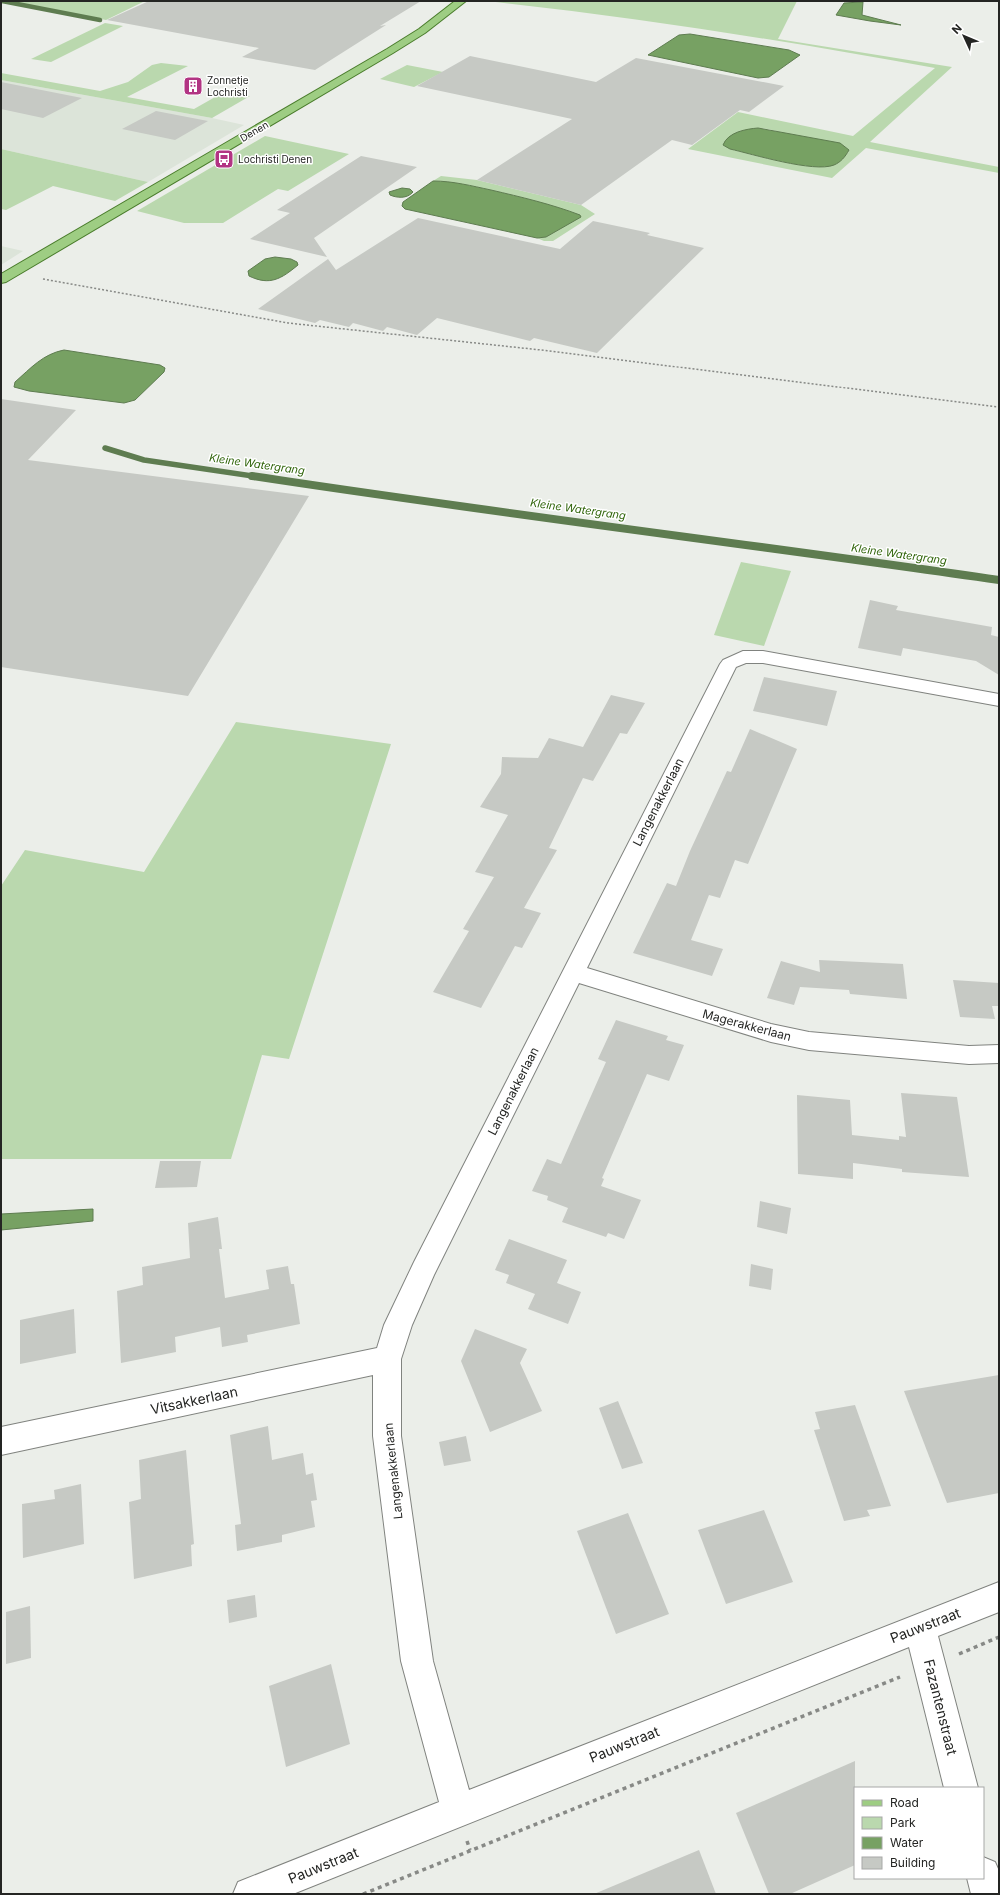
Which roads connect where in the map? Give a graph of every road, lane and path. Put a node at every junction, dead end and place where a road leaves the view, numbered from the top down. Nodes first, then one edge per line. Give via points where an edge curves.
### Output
1 (461, 1) edge
2 (11, 273) junction
3 (1, 279) edge
4 (999, 407) edge
5 (999, 700) edge
6 (572, 972) junction
7 (999, 1054) edge
8 (387, 1359) junction
9 (1, 1441) edge
10 (999, 1597) edge
11 (920, 1627) junction
12 (999, 1637) edge
13 (930, 1665) junction
14 (961, 1787) edge
15 (458, 1810) junction
16 (984, 1878) edge
17 (250, 1894) edge
18 (363, 1894) edge
19 (988, 1894) edge

1 - 2 main road, Denen via 422,31 390,51
2 - 3 main road, Denen
2 - 4 path via 288,323 541,350
5 - 6 street, Langenakkerlaan via 763,656 734,660 724,671
6 - 7 street, Magerakkerlaan via 771,1034 817,1041 969,1055
6 - 8 street, Langenakkerlaan via 423,1270 398,1325
8 - 9 street, Vitsakkerlaan
8 - 15 street, Langenakkerlaan via 387,1436 417,1661
10 - 11 street, Pauwstraat
11 - 13 street, Fazantenstraat
11 - 15 street, Pauwstraat
12 - 13 path
13 - 14 street, Fazantenstraat
13 - 18 path
15 - 17 street, Pauwstraat
16 - 19 street

